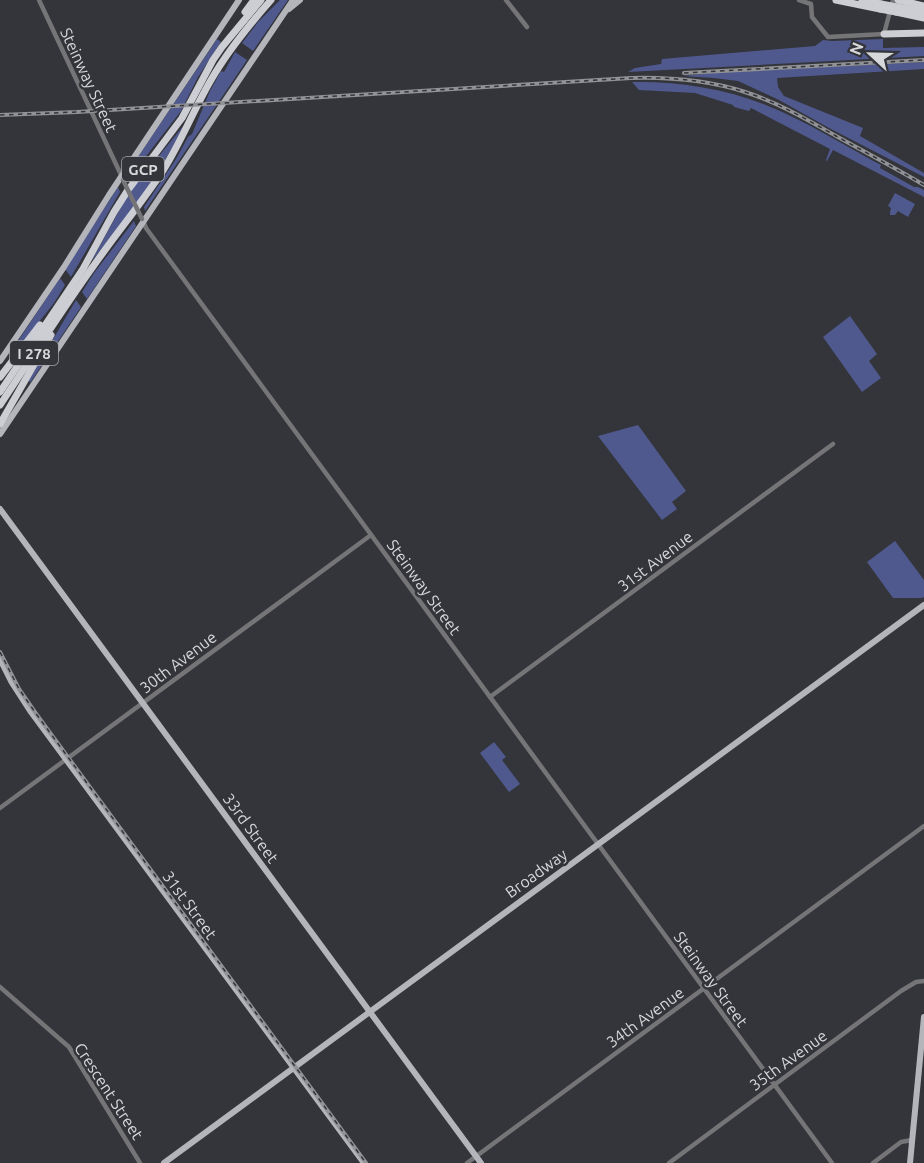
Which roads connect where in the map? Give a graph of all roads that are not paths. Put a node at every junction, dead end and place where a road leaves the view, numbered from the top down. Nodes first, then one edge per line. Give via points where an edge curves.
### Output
1 (39, 0) edge
2 (239, 0) edge
3 (254, 0) edge
4 (261, 0) edge
5 (271, 0) edge
6 (276, 0) edge
7 (292, 0) edge
8 (300, 0) edge
9 (506, 0) edge
10 (799, 0) edge
11 (836, 0) edge
12 (862, 0) edge
13 (892, 0) edge
14 (924, 6) edge
15 (881, 7) junction
16 (897, 7) edge
17 (924, 12) edge
18 (282, 15) junction
19 (924, 18) edge
20 (527, 27) dead end
21 (924, 33) edge
22 (884, 34) junction
23 (236, 44) junction
24 (222, 47) junction
25 (122, 178) junction
26 (143, 221) junction
27 (67, 292) junction
28 (69, 302) junction
29 (0, 361) edge
30 (0, 377) edge
31 (0, 392) edge
32 (0, 405) edge
33 (0, 424) edge
34 (0, 434) edge
35 (833, 444) dead end
36 (0, 509) edge
37 (371, 535) junction
38 (924, 605) edge
39 (0, 659) edge
40 (490, 697) junction
41 (143, 703) junction
42 (66, 759) junction
43 (0, 808) edge
44 (924, 825) edge
45 (598, 844) junction
46 (924, 981) edge
47 (0, 987) edge
48 (703, 988) junction
49 (370, 1012) junction
50 (924, 1017) edge
51 (294, 1068) junction
52 (774, 1085) junction
53 (912, 1140) junction
54 (476, 1156) junction
55 (140, 1163) edge
56 (164, 1163) edge
57 (364, 1163) edge
58 (467, 1163) edge
59 (481, 1163) edge
60 (669, 1163) edge
61 (832, 1163) edge
62 (873, 1163) edge
63 (909, 1163) edge

1 - 25 street, Steinway Street
2 - 25 main road
3 - 24 highway
4 - 24 highway, GCP
5 - 23 highway
6 - 23 highway, I 278
7 - 18 main road
8 - 18 main road
9 - 20 street
10 - 22 street via 811,3 812,18 828,37
11 - 15 highway
12 - 15 highway
13 - 22 street
14 - 16 highway
15 - 16 highway, bridge
16 - 17 highway
16 - 19 highway
18 - 26 main road
21 - 22 highway
23 - 28 highway, I 278 via 145,198
24 - 27 highway, GCP via 182,118 128,190
25 - 26 street, Steinway Street, bridge
25 - 29 main road
26 - 34 main road
26 - 37 street, Steinway Street
27 - 30 highway
27 - 31 highway, GCP
28 - 32 highway, I 278
28 - 33 highway
35 - 40 street, 31st Avenue
36 - 41 main road, 33rd Street
37 - 40 street, Steinway Street
37 - 41 street, 30th Avenue
38 - 45 main road, Broadway
39 - 42 main road, 31st Street via 31,712
40 - 45 street, Steinway Street
41 - 42 street, 30th Avenue
41 - 49 main road, 33rd Street
42 - 43 street, 30th Avenue
42 - 51 main road, 31st Street
44 - 48 street, 34th Avenue
45 - 48 street, Steinway Street
45 - 49 main road, Broadway
46 - 52 street, 35th Avenue via 889,1000
47 - 55 street, Crescent Street via 69,1047
48 - 52 street, Steinway Street
48 - 54 street, 34th Avenue
49 - 51 main road, Broadway
49 - 54 main road, 33rd Street
50 - 53 main road
51 - 56 main road, Broadway
51 - 57 main road, 31st Street
52 - 60 street, 35th Avenue
52 - 61 street, Steinway Street
53 - 62 street via 901,1142
53 - 63 main road
54 - 58 street, 34th Avenue
54 - 59 main road, 33rd Street

